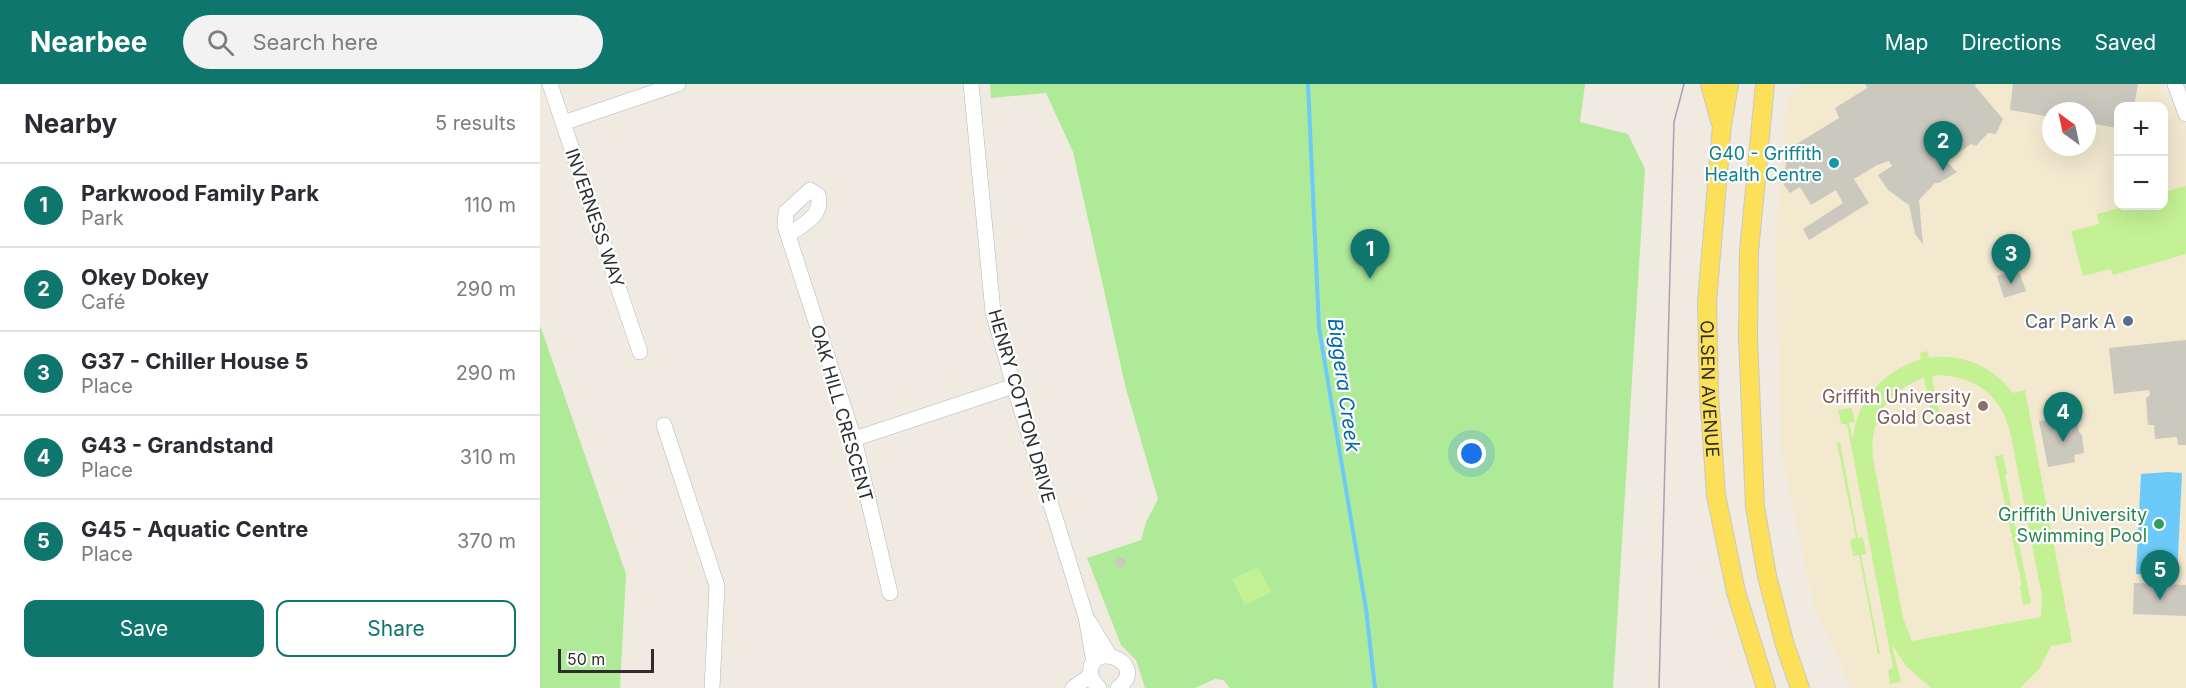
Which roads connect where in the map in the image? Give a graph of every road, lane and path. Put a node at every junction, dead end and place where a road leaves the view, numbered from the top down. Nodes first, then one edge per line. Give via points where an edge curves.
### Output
1 (550, 84) edge
2 (678, 84) edge
3 (971, 84) edge
4 (1710, 84) edge
5 (1729, 84) edge
6 (1777, 84) edge
7 (2177, 88) edge
8 (1764, 91) edge
9 (2186, 114) edge
10 (563, 123) junction
11 (1722, 125) junction
12 (788, 235) dead end
13 (640, 352) dead end
14 (1014, 386) junction
15 (664, 425) dead end
16 (854, 439) junction
17 (890, 593) dead end
18 (1086, 616) junction
19 (1109, 655) junction
20 (1095, 675) edge
21 (1124, 685) edge
22 (712, 688) edge
23 (1073, 688) edge
24 (1766, 688) edge
25 (1800, 688) edge

1 - 10 street, INVERNESS WAY
2 - 10 street
3 - 14 street, HENRY COTTON DRIVE via 993,312
4 - 11 main road
5 - 11 main road, OLSEN AVENUE
6 - 8 main road
7 - 9 street
8 - 25 main road via 1749,252 1755,507 1767,576
10 - 13 street, INVERNESS WAY
11 - 24 main road, OLSEN AVENUE via 1707,303 1715,484 1736,592
12 - 16 street, OAK HILL CRESCENT
14 - 16 street
14 - 18 street, HENRY COTTON DRIVE
15 - 22 street via 717,586
16 - 17 street, OAK HILL CRESCENT
18 - 19 street, HENRY COTTON DRIVE
18 - 20 street, HENRY COTTON DRIVE
19 - 20 street via 1098,658
19 - 21 street, HENRY COTTON DRIVE via 1124,663
20 - 23 street

